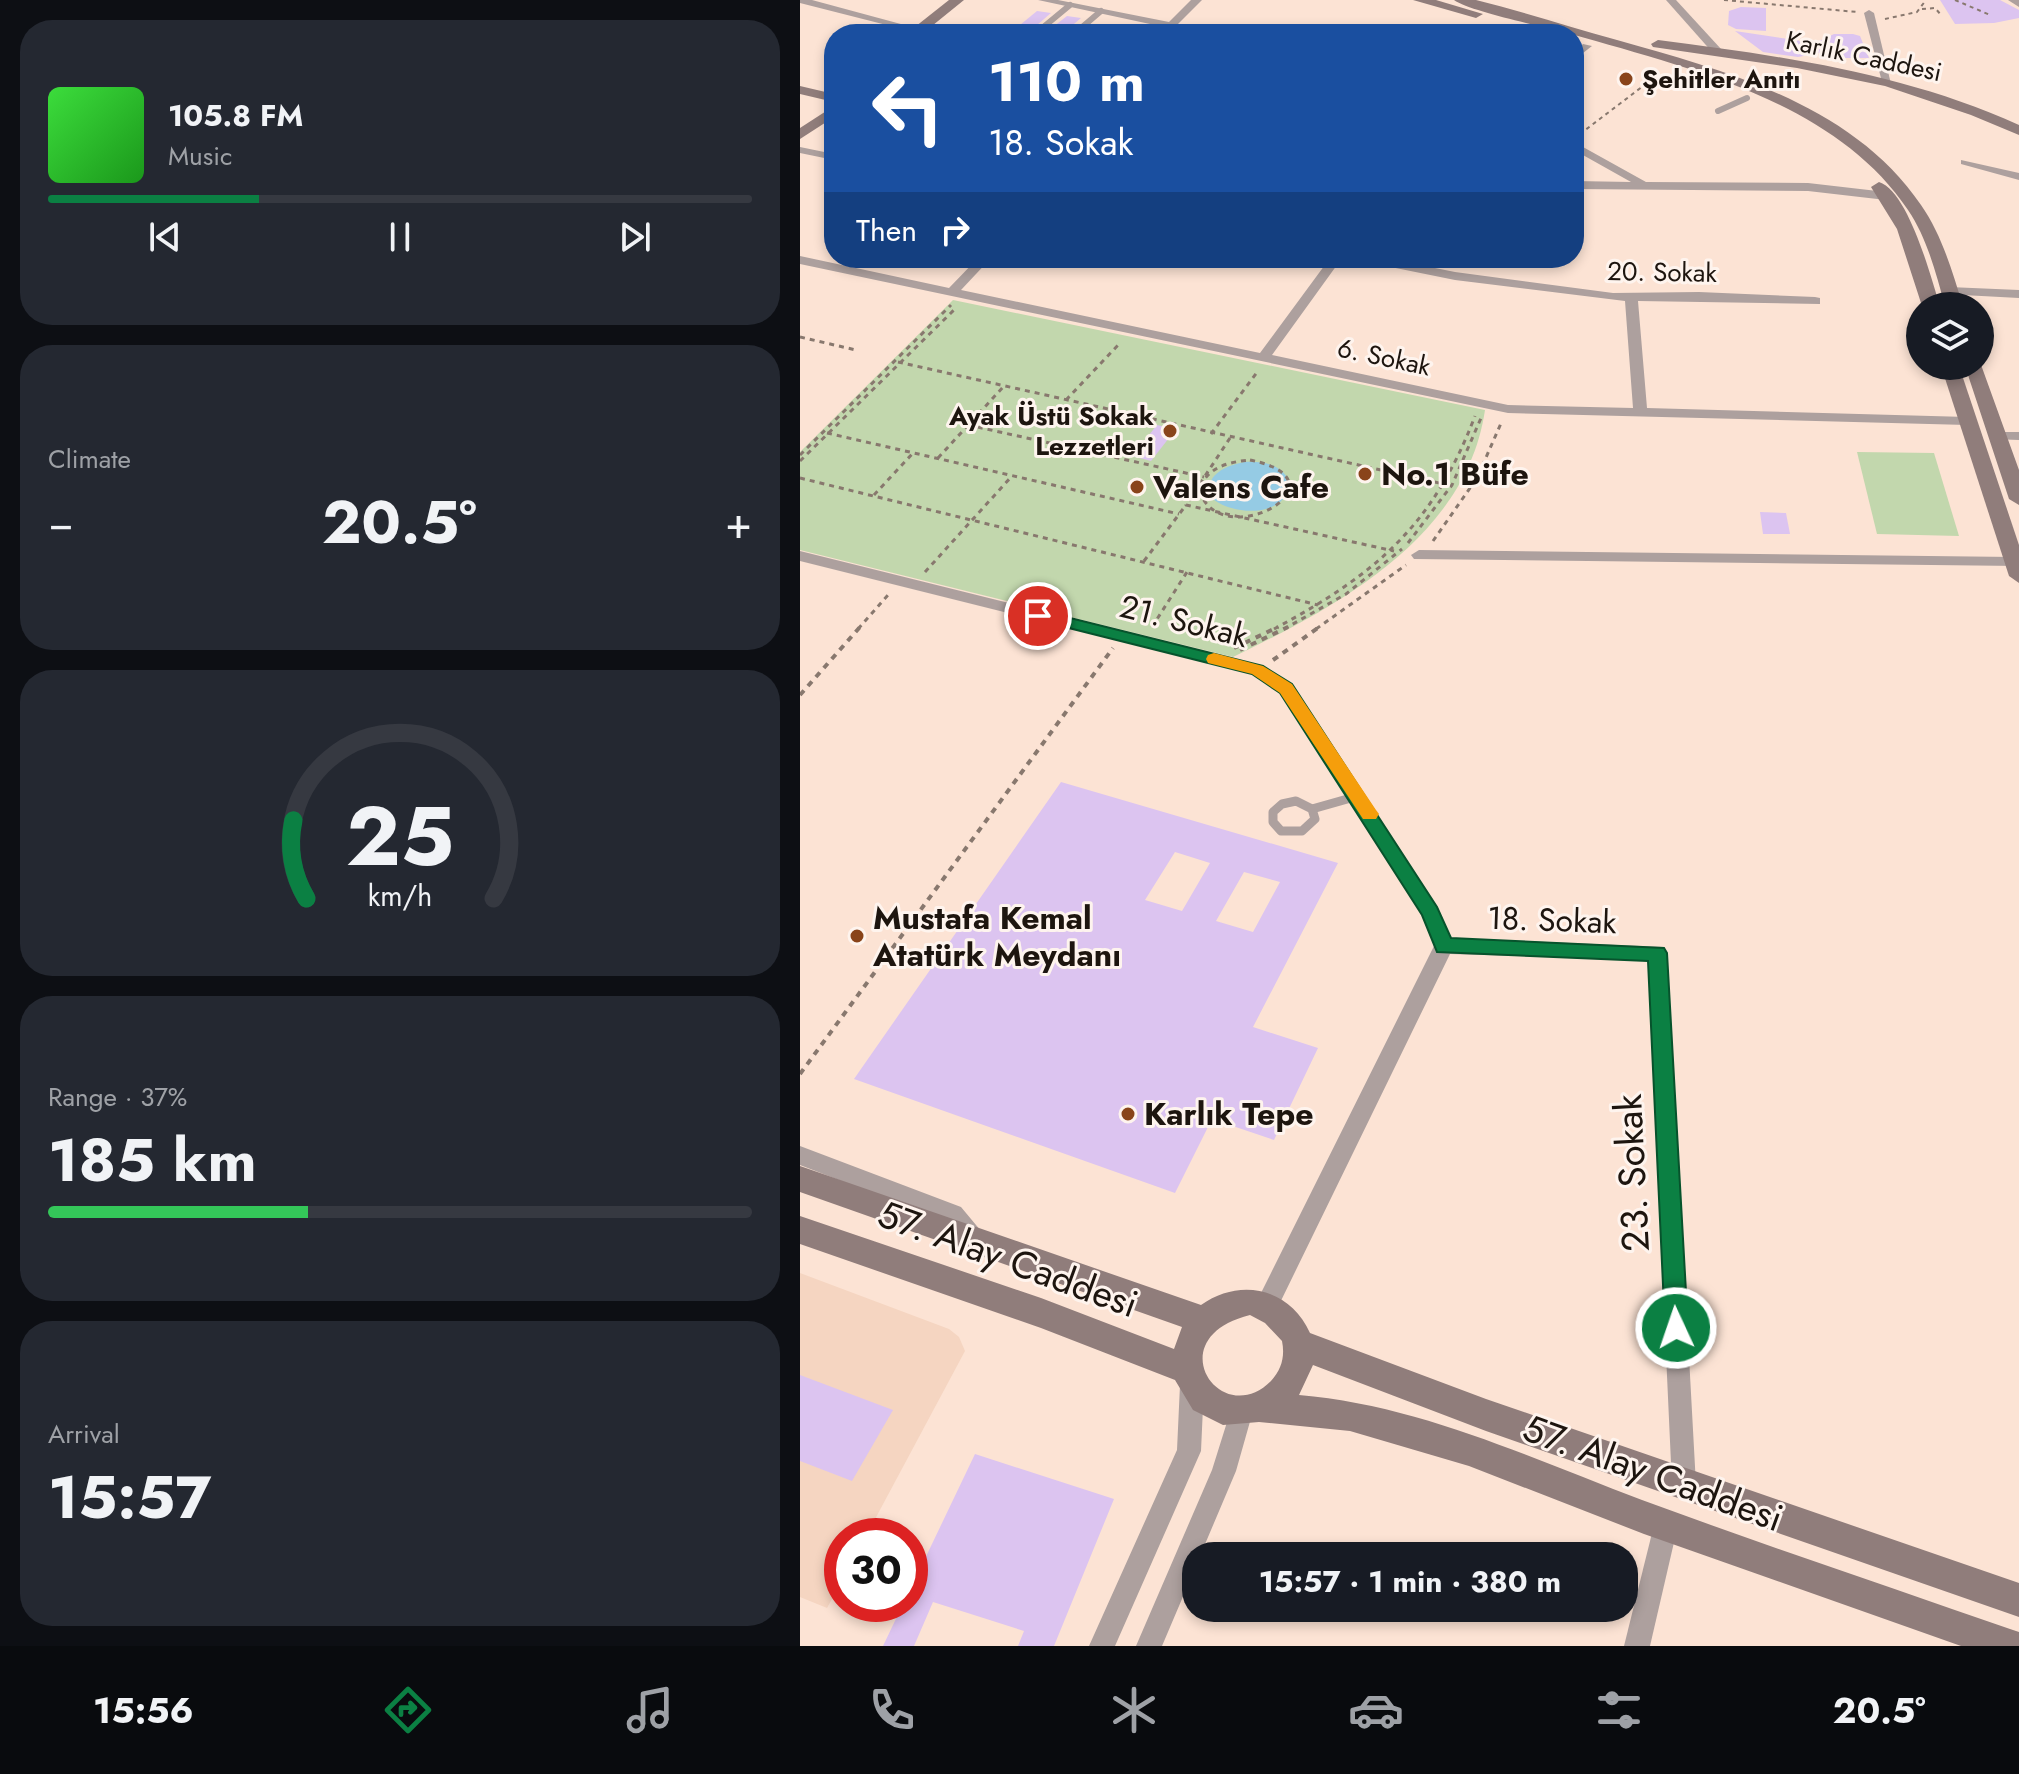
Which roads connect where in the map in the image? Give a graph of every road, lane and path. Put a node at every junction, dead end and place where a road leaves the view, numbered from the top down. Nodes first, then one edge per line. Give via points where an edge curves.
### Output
1 (800, 0) edge
2 (957, 0) edge
3 (977, 0) edge
4 (1043, 0) edge
5 (1197, 0) edge
6 (1420, 0) edge
7 (1461, 0) edge
8 (1671, 0) edge
9 (1724, 0) edge
10 (1797, 0) edge
11 (1926, 0) edge
12 (1955, 0) edge
13 (2013, 0) edge
14 (2019, 4) edge
15 (1070, 5) junction
16 (1795, 6) junction
17 (1922, 9) junction
18 (1101, 11) junction
19 (1990, 15) dead end
20 (1942, 16) dead end
21 (1870, 18) junction
22 (886, 24) edge
23 (926, 24) edge
24 (946, 24) edge
25 (1047, 24) edge
26 (1086, 24) edge
27 (1166, 24) edge
28 (1172, 24) edge
29 (1509, 24) edge
30 (1532, 24) edge
31 (1585, 42) edge
32 (1717, 51) junction
33 (1740, 55) junction
34 (1700, 72) junction
35 (1651, 80) dead end
36 (1887, 82) junction
37 (800, 90) edge
38 (824, 97) edge
39 (1747, 98) junction
40 (824, 104) edge
41 (824, 108) edge
42 (1718, 111) dead end
43 (800, 118) edge
44 (1584, 131) edge
45 (2019, 131) edge
46 (800, 135) edge
47 (800, 150) edge
48 (1584, 150) edge
49 (824, 155) edge
50 (1965, 162) dead end
51 (2019, 177) edge
52 (1645, 184) junction
53 (1584, 185) edge
54 (1886, 196) junction
55 (800, 260) edge
56 (824, 266) edge
57 (830, 268) edge
58 (978, 268) edge
59 (1329, 268) edge
60 (1419, 268) edge
61 (1448, 268) edge
62 (1445, 273) junction
63 (1927, 292) edge
64 (1949, 292) edge
65 (2019, 294) edge
66 (1994, 296) edge
67 (1631, 297) junction
68 (955, 301) junction
69 (1815, 301) dead end
70 (1108, 336) dead end
71 (800, 337) edge
72 (856, 350) dead end
73 (1263, 361) junction
74 (897, 362) junction
75 (1954, 380) edge
76 (1979, 380) edge
77 (1004, 386) junction
78 (1066, 400) junction
79 (1467, 408) dead end
80 (1640, 412) junction
81 (1476, 414) dead end
82 (1967, 421) junction
83 (968, 425) junction
84 (826, 433) junction
85 (1211, 434) junction
86 (1997, 436) junction
87 (2019, 436) edge
88 (1230, 438) junction
89 (913, 453) junction
90 (800, 455) edge
91 (937, 459) junction
92 (800, 461) edge
93 (1012, 476) junction
94 (1204, 477) junction
95 (800, 478) edge
96 (1447, 485) junction
97 (1454, 486) junction
98 (874, 496) junction
99 (2019, 499) edge
100 (1186, 505) junction
101 (1179, 514) junction
102 (1230, 516) junction
103 (972, 519) junction
104 (1393, 550) junction
105 (1399, 552) junction
106 (1419, 555) dead end
107 (800, 556) edge
108 (1144, 561) junction
109 (2017, 569) edge
110 (1187, 572) junction
111 (921, 576) dead end
112 (900, 581) junction
113 (1318, 605) junction
114 (1325, 607) junction
115 (1148, 632) dead end
116 (1121, 636) junction
117 (800, 695) edge
118 (1358, 796) junction
119 (1312, 809) junction
120 (1444, 946) junction
121 (1657, 953) joint
122 (800, 1074) edge
123 (800, 1155) edge
124 (800, 1179) edge
125 (800, 1230) edge
126 (980, 1242) junction
127 (1267, 1305) junction
128 (1202, 1320) junction
129 (1298, 1344) junction
130 (1190, 1377) junction
131 (1250, 1409) junction
132 (1684, 1485) junction
133 (1666, 1525) junction
134 (2019, 1600) edge
135 (1102, 1646) edge
136 (1149, 1646) edge
137 (1637, 1646) edge
138 (2010, 1646) edge

1 - 22 street
2 - 23 street
3 - 24 street
4 - 15 street
5 - 28 street
6 - 29 street
7 - 30 street
8 - 32 street
9 - 16 path
10 - 16 path
11 - 17 path
12 - 19 path
13 - 14 street
15 - 18 street
15 - 25 lane
16 - 21 path
17 - 20 path via 1935,8
17 - 21 path
18 - 26 lane
18 - 27 street
21 - 36 street
31 - 32 street, Karlık Caddesi
31 - 34 street
32 - 33 street, Karlık Caddesi
32 - 34 street
33 - 34 street
33 - 36 street, Karlık Caddesi
34 - 39 street
34 - 64 street via 1761,91 1814,119 1875,163 1925,224
35 - 44 path
36 - 45 street, Karlık Caddesi via 1940,96
37 - 38 street
39 - 42 lane
39 - 54 street via 1825,141
40 - 43 street
41 - 46 street
47 - 49 street
48 - 52 street
50 - 51 street
52 - 53 street
52 - 54 street via 1808,187
54 - 63 street via 1907,231
55 - 56 street, 6. Sokak
57 - 68 street, 6. Sokak
58 - 68 street
59 - 73 street
60 - 62 street, 20. Sokak
61 - 62 street
62 - 67 street, 20. Sokak
65 - 66 street
67 - 69 street, 20. Sokak
67 - 80 street
68 - 73 street, 6. Sokak
68 - 74 path
70 - 78 path via 1122,341
71 - 72 path
73 - 80 street, 6. Sokak via 1508,409
73 - 85 path
74 - 77 path
74 - 84 path
75 - 82 street
76 - 86 street
77 - 78 path
77 - 83 path
78 - 85 path
79 - 97 path via 1483,413
80 - 82 street, 6. Sokak
81 - 96 path
82 - 109 street
83 - 91 path
83 - 94 path
84 - 89 path
84 - 90 path
84 - 92 path
85 - 88 path
86 - 87 street
86 - 99 street
88 - 94 path
88 - 96 path
89 - 91 path
89 - 98 path
91 - 93 path
93 - 101 path
93 - 103 path
94 - 100 path
94 - 102 path via 1199,490 1205,503
94 - 102 path via 1228,463 1250,460 1279,467 1290,478 1289,497 1275,509
95 - 98 path
96 - 97 path
96 - 104 path
97 - 105 path
98 - 103 path
100 - 101 path
100 - 102 path
101 - 108 path
102 - 104 path
103 - 108 path
103 - 111 path
104 - 105 path
104 - 113 path
105 - 114 path
106 - 109 street
107 - 112 street, 21. Sokak
108 - 110 path
110 - 113 path
110 - 115 path
112 - 116 street, 21. Sokak
112 - 117 path
113 - 114 path
113 - 114 path via 1233,651
116 - 118 street, 21. Sokak via 1257,670 1286,688
116 - 122 path
118 - 119 lane
118 - 120 street, 21. Sokak via 1431,913
119 - 119 lane via 1296,801 1282,804 1273,812 1273,822 1281,831 1302,831 1315,819
120 - 121 street, 18. Sokak
120 - 127 street
121 - 132 street, 23. Sokak
123 - 126 street via 953,1214
124 - 126 street
125 - 130 street, 57. Alay Caddesi via 1041,1313
126 - 128 street
127 - 128 street via 1233,1302
127 - 129 street via 1287,1321
128 - 130 street via 1186,1352
129 - 131 street via 1291,1381 1277,1397
129 - 132 street, 57. Alay Caddesi
130 - 131 street via 1204,1399 1221,1408
130 - 135 street via 1189,1451
131 - 133 street, 57. Alay Caddesi via 1359,1418 1469,1450
131 - 136 street
132 - 134 street, 57. Alay Caddesi
133 - 137 street
133 - 138 street, 57. Alay Caddesi

